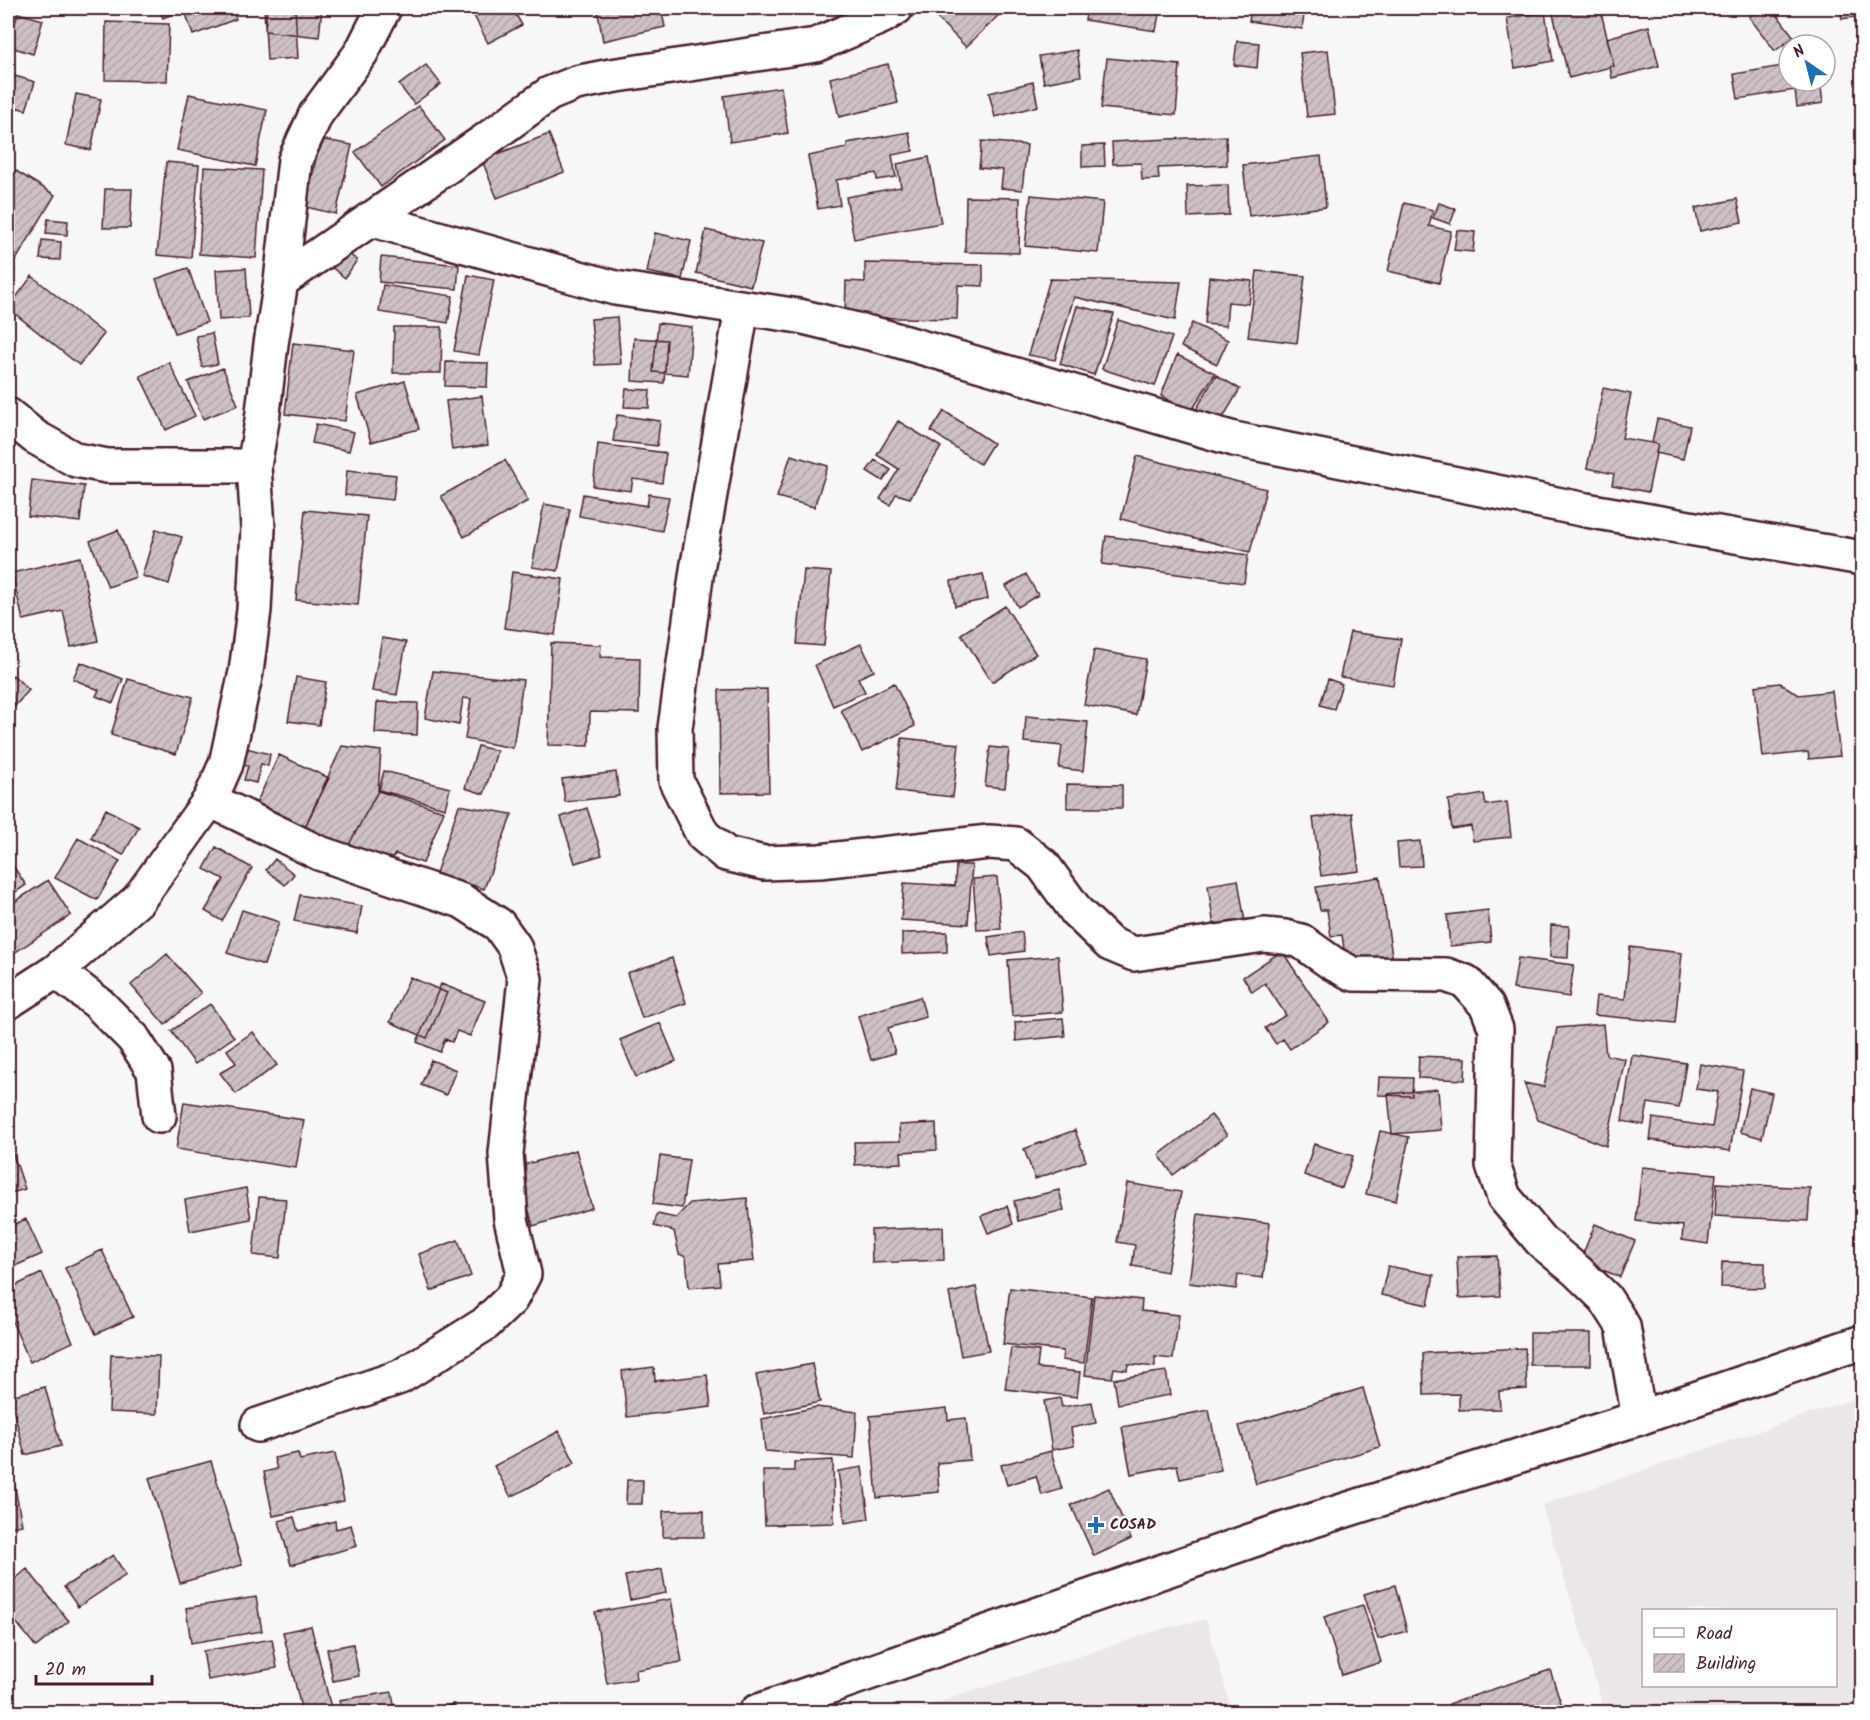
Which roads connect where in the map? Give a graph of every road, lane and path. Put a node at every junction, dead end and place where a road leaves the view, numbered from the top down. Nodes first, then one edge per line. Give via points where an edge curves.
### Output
1 (384, 8) edge
2 (896, 8) edge
3 (370, 219) junction
4 (281, 281) junction
5 (742, 308) junction
6 (8, 415) edge
7 (254, 466) junction
8 (1863, 558) edge
9 (210, 800) junction
10 (56, 971) junction
11 (8, 1002) edge
12 (159, 1116) dead end
13 (1863, 1342) edge
14 (1639, 1418) junction
15 (258, 1425) dead end
16 (756, 1713) edge

1 - 4 street via 361,53 316,114 295,160
2 - 3 street via 816,45 611,76 549,94
3 - 4 street
3 - 5 street via 615,288
4 - 7 street
5 - 8 street via 799,316 886,337 1234,438 1586,510
5 - 14 street via 697,570 675,728 676,781 703,835 726,854 764,863 820,861 989,842 1016,844 1043,865 1077,912 1110,944 1134,954 1264,935 1301,941 1353,974 1446,975 1466,982 1487,1006 1496,1029 1493,1165 1504,1197 1541,1241 1605,1298 1623,1326
6 - 7 street via 35,438 76,460 107,466
7 - 9 street via 258,528 246,672 226,764
9 - 10 street via 138,900
9 - 15 street via 319,853 462,901 500,925 514,946 525,978 506,1153 511,1219 524,1274 511,1299 484,1324 400,1377
10 - 11 street
10 - 12 street via 98,1003 133,1038 154,1071
13 - 14 street
14 - 16 street via 1281,1530

